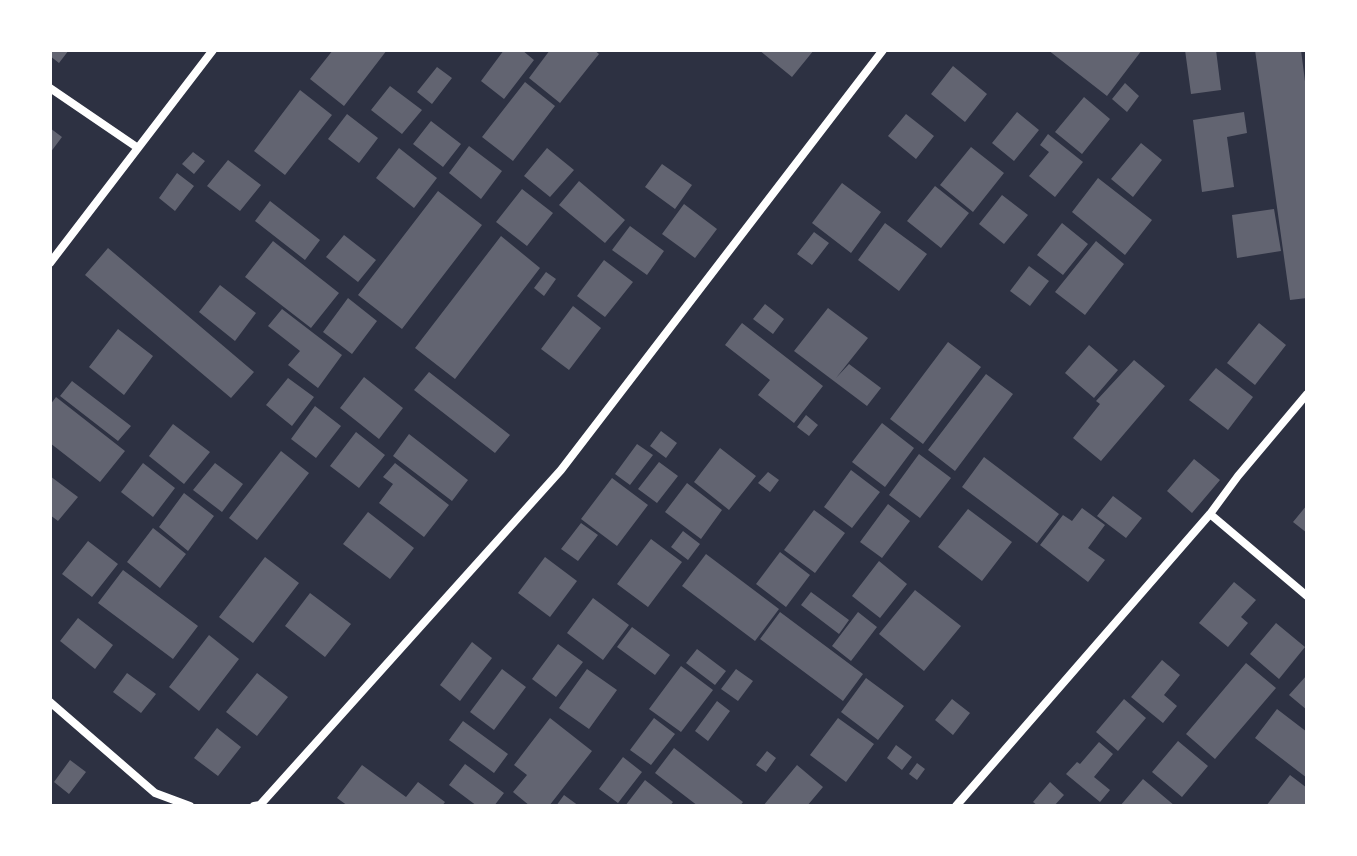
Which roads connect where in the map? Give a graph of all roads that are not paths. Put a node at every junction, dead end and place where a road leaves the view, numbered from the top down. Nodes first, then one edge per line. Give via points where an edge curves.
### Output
1 (213, 50) edge
2 (883, 50) edge
3 (50, 88) edge
4 (138, 148) junction
5 (50, 263) edge
6 (1307, 394) edge
7 (1210, 514) junction
8 (1307, 596) edge
9 (50, 702) edge
10 (190, 806) edge
11 (254, 806) edge
12 (956, 806) edge

1 - 4 street
2 - 11 street via 561,470
3 - 4 street
4 - 5 street
6 - 7 street
7 - 8 street
7 - 12 street
9 - 10 street via 155,793

